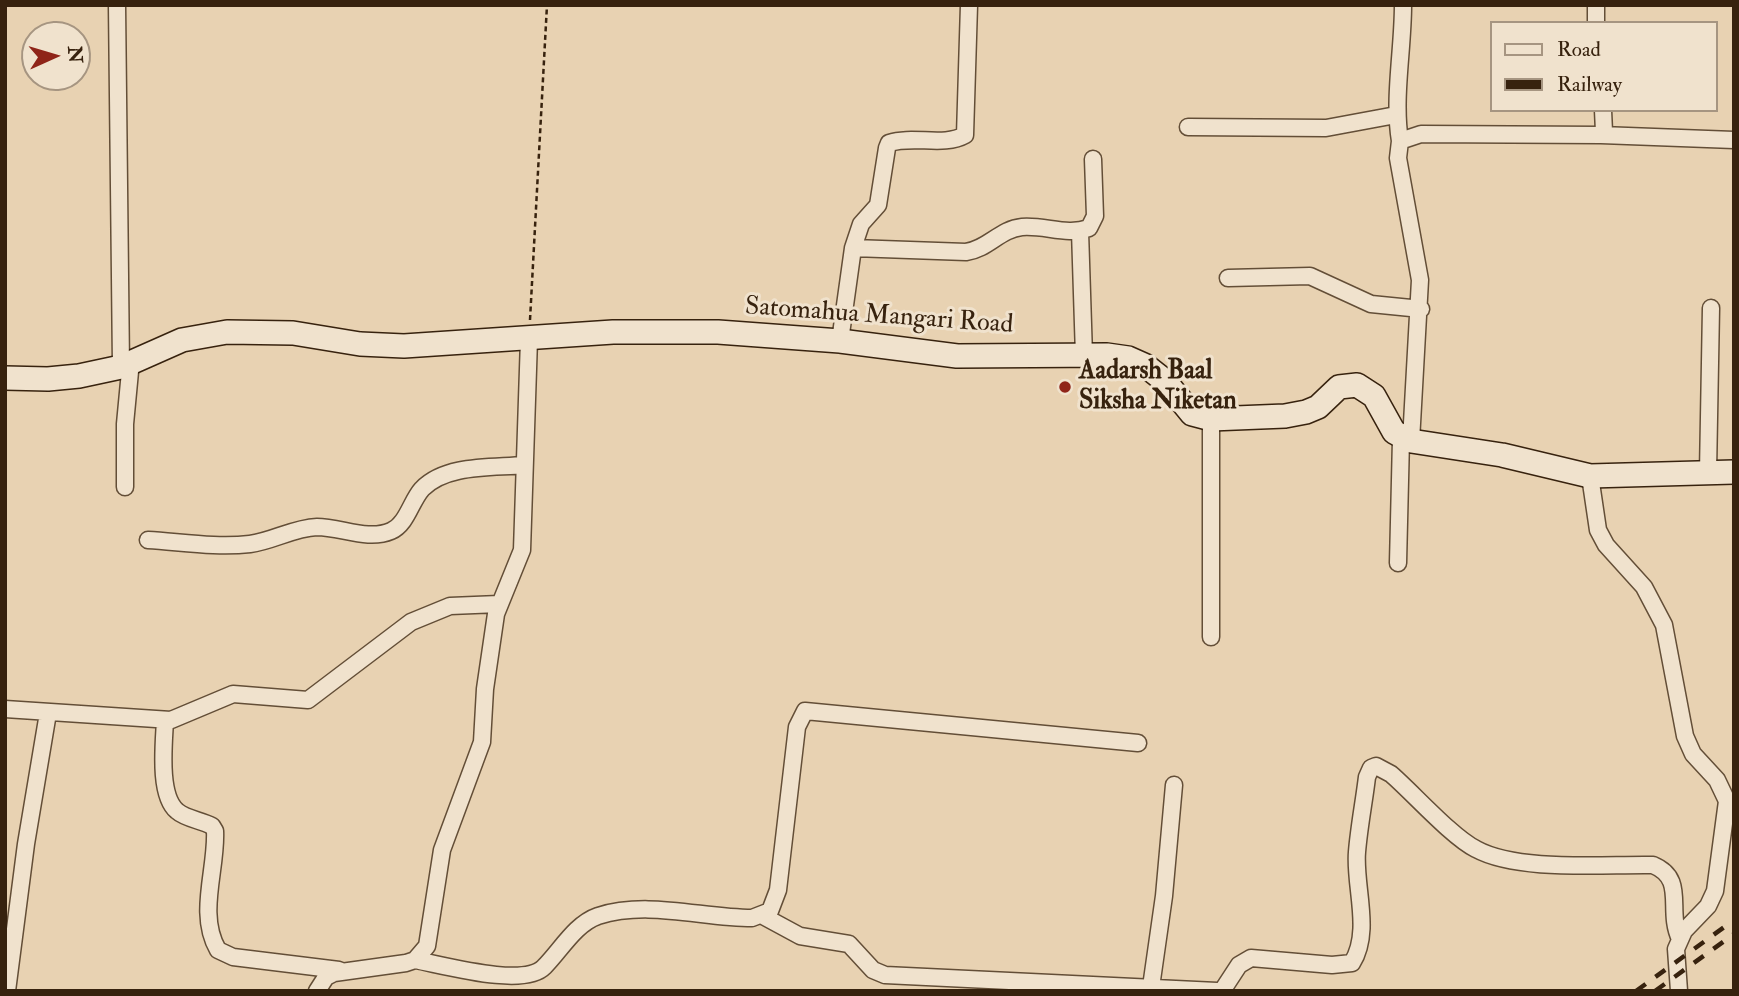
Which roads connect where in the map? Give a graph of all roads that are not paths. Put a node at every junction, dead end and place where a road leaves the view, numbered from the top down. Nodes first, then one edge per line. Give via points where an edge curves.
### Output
1 (117, 5) edge
2 (969, 5) edge
3 (1403, 5) edge
4 (1603, 112) edge
5 (1396, 115) junction
6 (1188, 127) dead end
7 (1601, 135) junction
8 (1734, 140) edge
9 (1400, 141) junction
10 (1093, 159) dead end
11 (1080, 231) junction
12 (853, 248) junction
13 (1228, 278) dead end
14 (1711, 308) dead end
15 (1421, 309) junction
16 (529, 339) junction
17 (840, 341) junction
18 (1084, 356) junction
19 (126, 364) junction
20 (5, 378) edge
21 (1211, 419) junction
22 (1406, 440) junction
23 (524, 465) junction
24 (1708, 472) junction
25 (1734, 472) edge
26 (1590, 476) junction
27 (125, 487) dead end
28 (148, 540) dead end
29 (1398, 563) dead end
30 (499, 604) junction
31 (1211, 637) dead end
32 (5, 709) edge
33 (48, 713) junction
34 (165, 720) junction
35 (1138, 743) dead end
36 (1174, 785) dead end
37 (762, 916) junction
38 (1679, 939) junction
39 (415, 960) junction
40 (343, 970) junction
41 (1151, 986) junction
42 (8, 991) edge
43 (317, 991) edge
44 (1220, 991) edge
45 (1679, 991) edge

1 - 19 street
2 - 12 street via 965,135 889,143 878,205 861,224
3 - 5 street
4 - 7 street
5 - 6 street via 1326,128
5 - 9 street
7 - 8 street
7 - 9 street via 1421,134
9 - 15 street via 1398,158 1418,260
10 - 11 street via 1095,216 1090,228
11 - 12 street via 1023,227 966,252
11 - 18 street
12 - 17 street
13 - 15 street via 1310,276 1371,304
14 - 24 street
15 - 22 street
16 - 17 street, Satomahua Mangari Road via 613,332 705,332
16 - 19 street, Satomahua Mangari Road via 404,346 293,333 228,332 182,340
16 - 23 street
17 - 18 street, Satomahua Mangari Road via 957,356
18 - 21 street, Satomahua Mangari Road via 1128,358 1146,366 1192,414
19 - 20 street, Satomahua Mangari Road via 48,379
19 - 27 street
21 - 22 street via 1306,412 1339,387 1357,385 1374,396 1385,419
21 - 31 street
22 - 26 street via 1502,455
22 - 29 street
23 - 28 street via 440,477 423,489 394,530 385,534 318,527 300,528 248,545
23 - 30 street via 522,550
24 - 25 street
24 - 26 street
26 - 38 street via 1598,530 1644,587 1664,625 1685,736 1727,801 1716,891
30 - 34 street via 450,606 411,622 314,699 233,694 182,718
30 - 39 street via 489,656 482,742 442,850 427,946
32 - 33 street
33 - 34 street
33 - 42 street
34 - 40 street via 164,770 171,803 177,811 215,831 209,906 218,950 233,957
35 - 37 street via 805,711 797,727 778,890 770,911
36 - 41 street
37 - 39 street via 634,909 613,912 582,925 542,970 520,977
37 - 41 street via 800,936 849,944 873,970 885,975
38 - 44 street via 1673,924 1672,879 1666,870 1653,865 1537,864 1500,859 1475,849 1391,774 1376,766 1367,777 1357,850 1361,908 1352,963 1251,958 1239,965
38 - 45 street via 1675,962
39 - 40 street
40 - 43 street via 326,977
41 - 44 street

